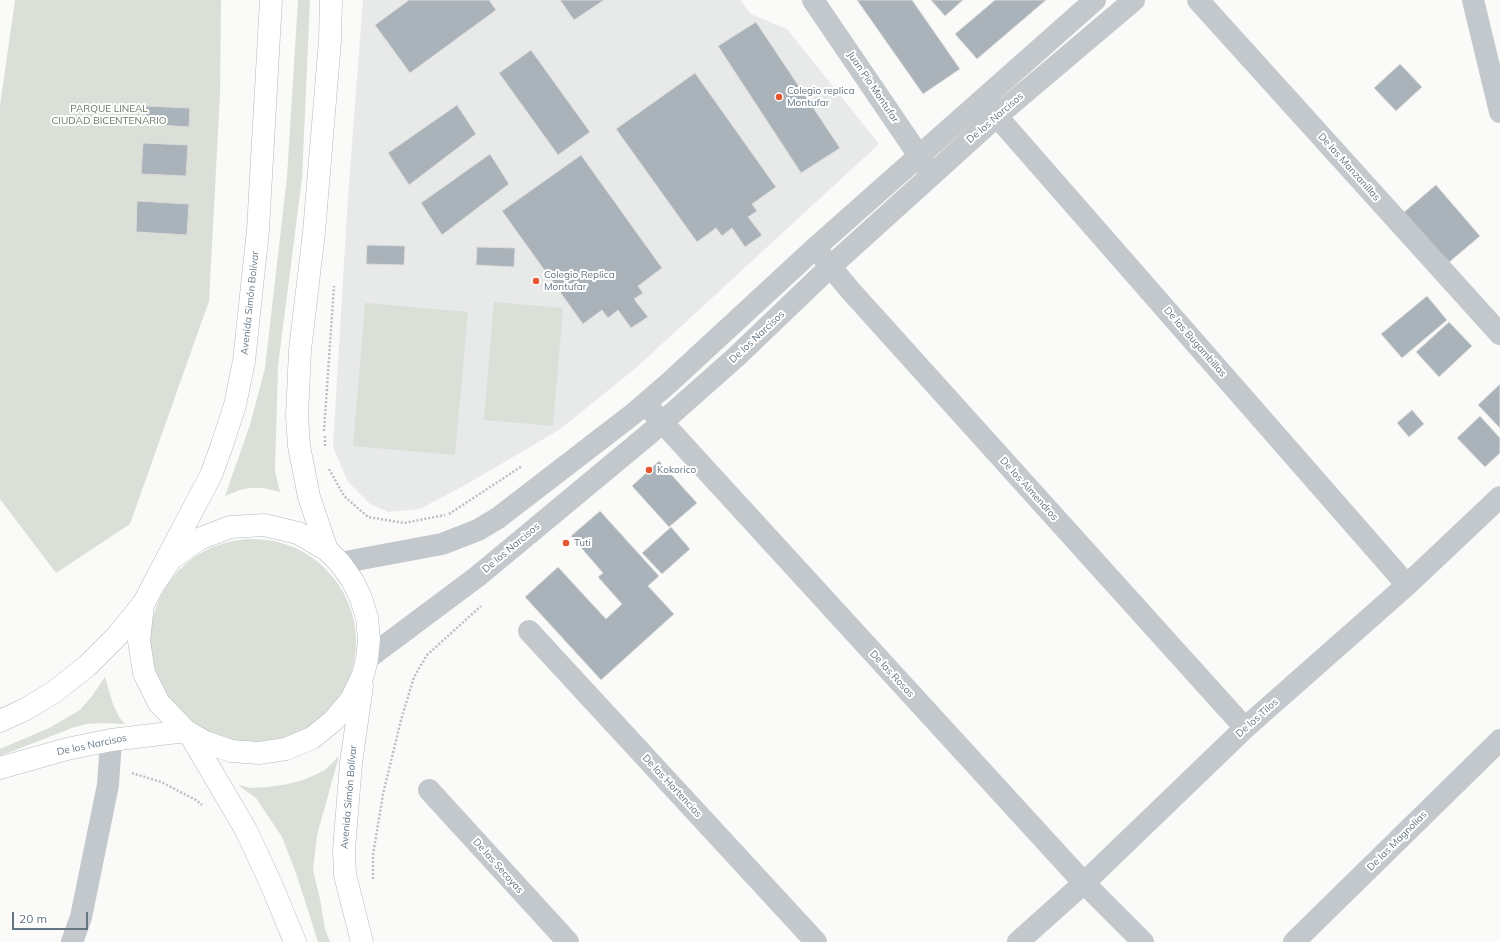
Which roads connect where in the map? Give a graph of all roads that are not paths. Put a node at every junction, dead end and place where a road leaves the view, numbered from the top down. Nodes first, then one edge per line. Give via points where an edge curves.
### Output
1 (272, 0) edge
2 (331, 0) edge
3 (813, 0) edge
4 (1095, 0) edge
5 (1134, 0) edge
6 (1198, 0) edge
7 (1473, 0) edge
8 (982, 100) junction
9 (1500, 112) edge
10 (997, 116) junction
11 (920, 156) junction
12 (932, 175) junction
13 (815, 248) junction
14 (830, 267) junction
15 (1500, 334) edge
16 (645, 403) junction
17 (662, 423) junction
18 (1500, 497) edge
19 (333, 557) junction
20 (1407, 585) junction
21 (147, 595) junction
22 (529, 631) dead end
23 (365, 667) junction
24 (0, 721) edge
25 (1245, 728) junction
26 (187, 732) junction
27 (111, 740) junction
28 (1500, 740) edge
29 (5, 766) edge
30 (429, 790) dead end
31 (1084, 883) junction
32 (72, 942) edge
33 (295, 942) edge
34 (362, 942) edge
35 (568, 942) edge
36 (816, 942) edge
37 (1018, 942) edge
38 (1143, 942) edge
39 (1294, 942) edge

1 - 21 main road, Avenida Simón Bolívar via 258,230 244,361 235,405 211,475
2 - 19 main road, Avenida Simón Bolívar via 315,224 300,350 297,416 299,446 309,497
3 - 11 street, Juan Pio Montufar
4 - 8 street
5 - 10 street, De los Narcisos
6 - 15 street, De las Manzanillas
7 - 9 street
8 - 10 street, De las Bugambillas
8 - 11 street
10 - 12 street, De los Narcisos
10 - 20 street, De las Bugambillas
11 - 12 street, Juan Pio Montufar
11 - 13 street
12 - 14 street, De los Narcisos
13 - 14 street, De los Almendros
13 - 16 street
14 - 17 street, De los Narcisos
14 - 25 street, De los Almendros
16 - 17 street, De las Rosas
16 - 19 street via 504,514 478,530 442,544
17 - 23 street, De los Narcisos
17 - 31 street, De las Rosas
18 - 20 street, De los Tilos
19 - 21 main road, Avenida Simón Bolívar via 298,533 264,525 230,527 199,539 171,559
19 - 23 main road, Avenida Simón Bolívar via 352,580 367,618 369,639
20 - 25 street, De los Tilos
21 - 24 main road via 117,636 87,666 54,692
21 - 26 main road, Avenida Simón Bolívar via 139,640 144,673 158,703
22 - 36 street, De las Hortencias
23 - 26 main road, Avenida Simón Bolívar via 351,700 333,721 312,738 286,749 258,753 231,751 205,742
23 - 34 main road, Avenida Simón Bolívar via 351,763 344,850 345,875
25 - 31 street, De los Tilos
26 - 27 main road, De los Narcisos
26 - 33 main road, Avenida Simón Bolívar via 246,830
27 - 29 main road, De los Narcisos
27 - 32 street via 108,785 81,917
28 - 39 street, De las Magnolias
30 - 35 street, De las Secoyas
31 - 37 street, De los Tilos
31 - 38 street, De las Rosas

